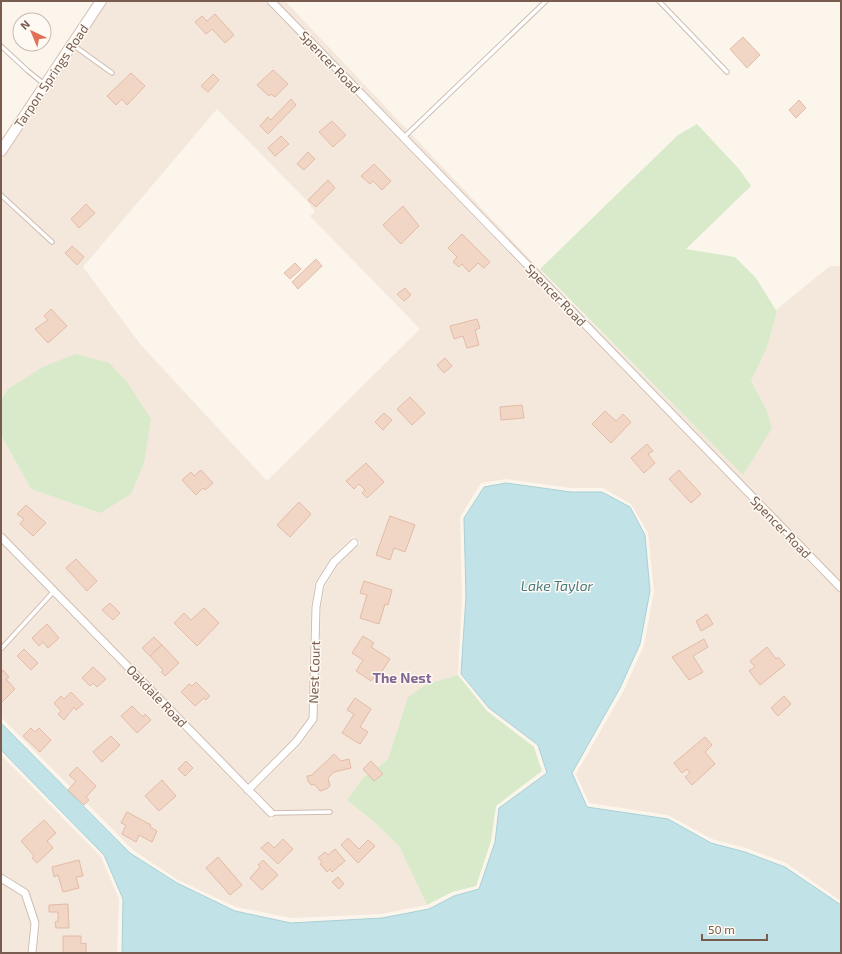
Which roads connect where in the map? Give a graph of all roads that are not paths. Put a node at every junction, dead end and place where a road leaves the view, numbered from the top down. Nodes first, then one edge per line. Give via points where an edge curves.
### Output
1 (101, 1) edge
2 (271, 1) edge
3 (546, 1) edge
4 (659, 1) edge
5 (72, 45) junction
6 (1, 46) edge
7 (727, 72) dead end
8 (112, 73) dead end
9 (45, 84) junction
10 (403, 138) junction
11 (1, 152) edge
12 (1, 194) edge
13 (52, 242) dead end
14 (1, 537) edge
15 (354, 543) dead end
16 (841, 588) edge
17 (54, 590) junction
18 (1, 649) edge
19 (248, 790) junction
20 (330, 812) dead end
21 (271, 813) joint
22 (1, 878) edge
23 (32, 953) edge

1 - 5 main road, Tarpon Springs Road
2 - 10 street, Spencer Road
3 - 10 lane
4 - 7 lane
5 - 8 lane
5 - 9 main road, Tarpon Springs Road
6 - 9 lane
9 - 11 main road, Tarpon Springs Road
10 - 16 street, Spencer Road
12 - 13 lane
14 - 17 street, Oakdale Road
15 - 19 street, Nest Court via 334,562 320,584 316,607 313,719 296,742
17 - 18 lane
17 - 19 street, Oakdale Road
19 - 21 street, Oakdale Road
20 - 21 lane, Oakdale Road
22 - 23 street via 24,893 35,923

